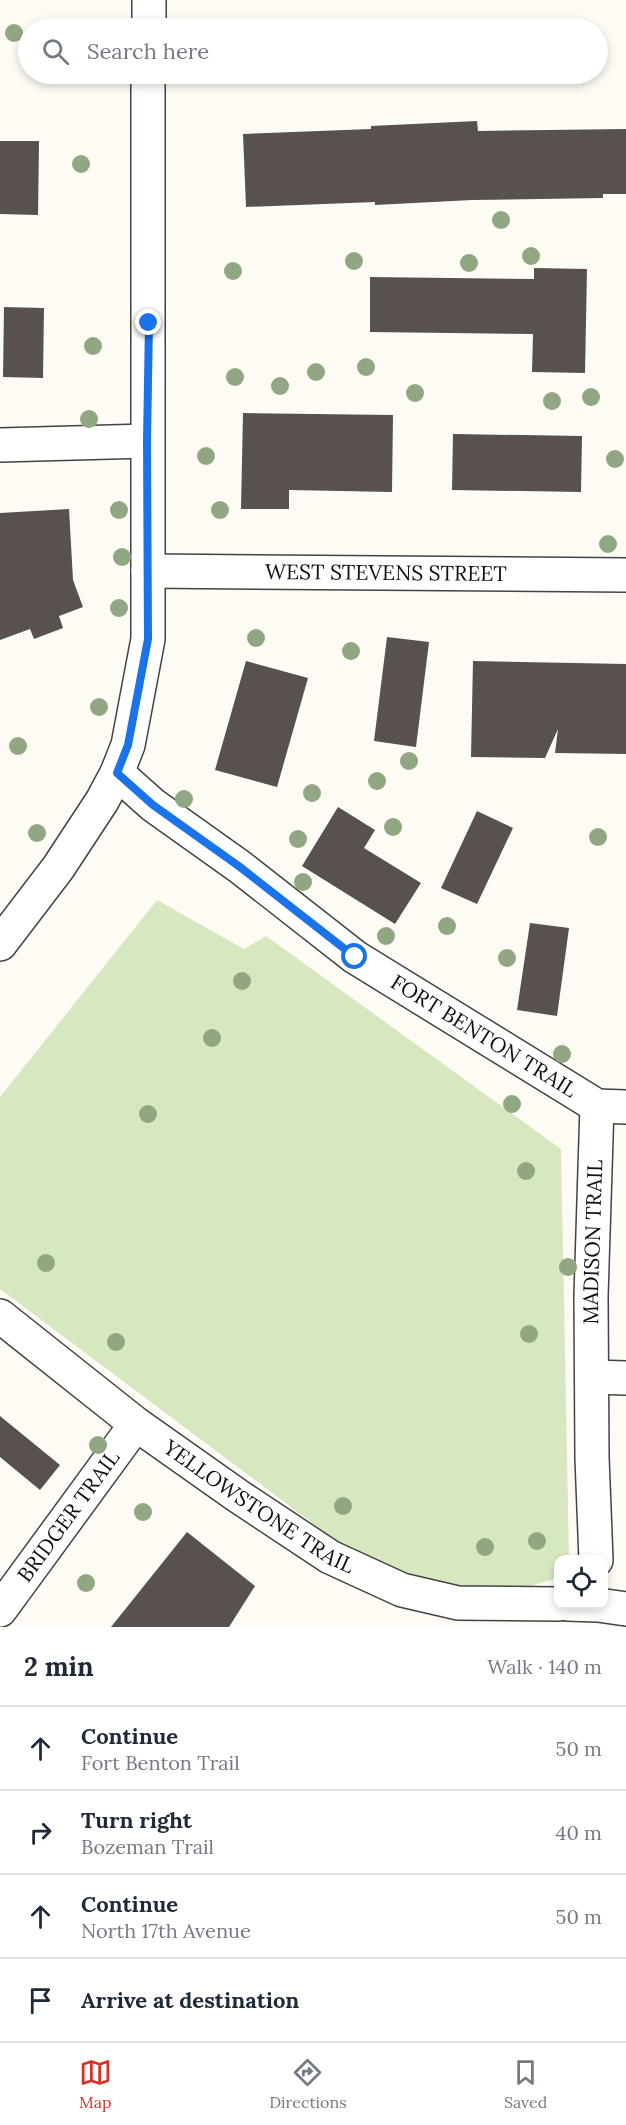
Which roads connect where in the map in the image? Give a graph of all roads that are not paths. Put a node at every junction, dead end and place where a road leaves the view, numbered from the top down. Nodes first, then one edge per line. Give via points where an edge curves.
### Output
1 (149, 0) edge
2 (148, 18) edge
3 (148, 84) edge
4 (147, 441) junction
5 (0, 445) edge
6 (148, 571) junction
7 (626, 575) edge
8 (117, 773) junction
9 (10, 912) edge
10 (0, 944) edge
11 (612, 1107) edge
12 (0, 1316) edge
13 (592, 1377) junction
14 (626, 1378) edge
15 (136, 1424) junction
16 (596, 1555) edge
17 (554, 1604) edge
18 (608, 1606) edge
19 (626, 1609) edge
20 (0, 1610) edge

1 - 2 street
3 - 4 street
4 - 5 street
4 - 6 street
6 - 7 street, WEST STEVENS STREET
6 - 8 street via 148,639 128,745
8 - 9 street via 90,820
8 - 11 street, FORT BENTON TRAIL via 153,805 355,957
9 - 10 street
11 - 13 street, MADISON TRAIL via 591,1296
12 - 15 street, YELLOWSTONE TRAIL
13 - 14 street
13 - 16 street, MADISON TRAIL
15 - 17 street, YELLOWSTONE TRAIL via 330,1557 402,1590 458,1603
15 - 20 street, BRIDGER TRAIL
18 - 19 street

